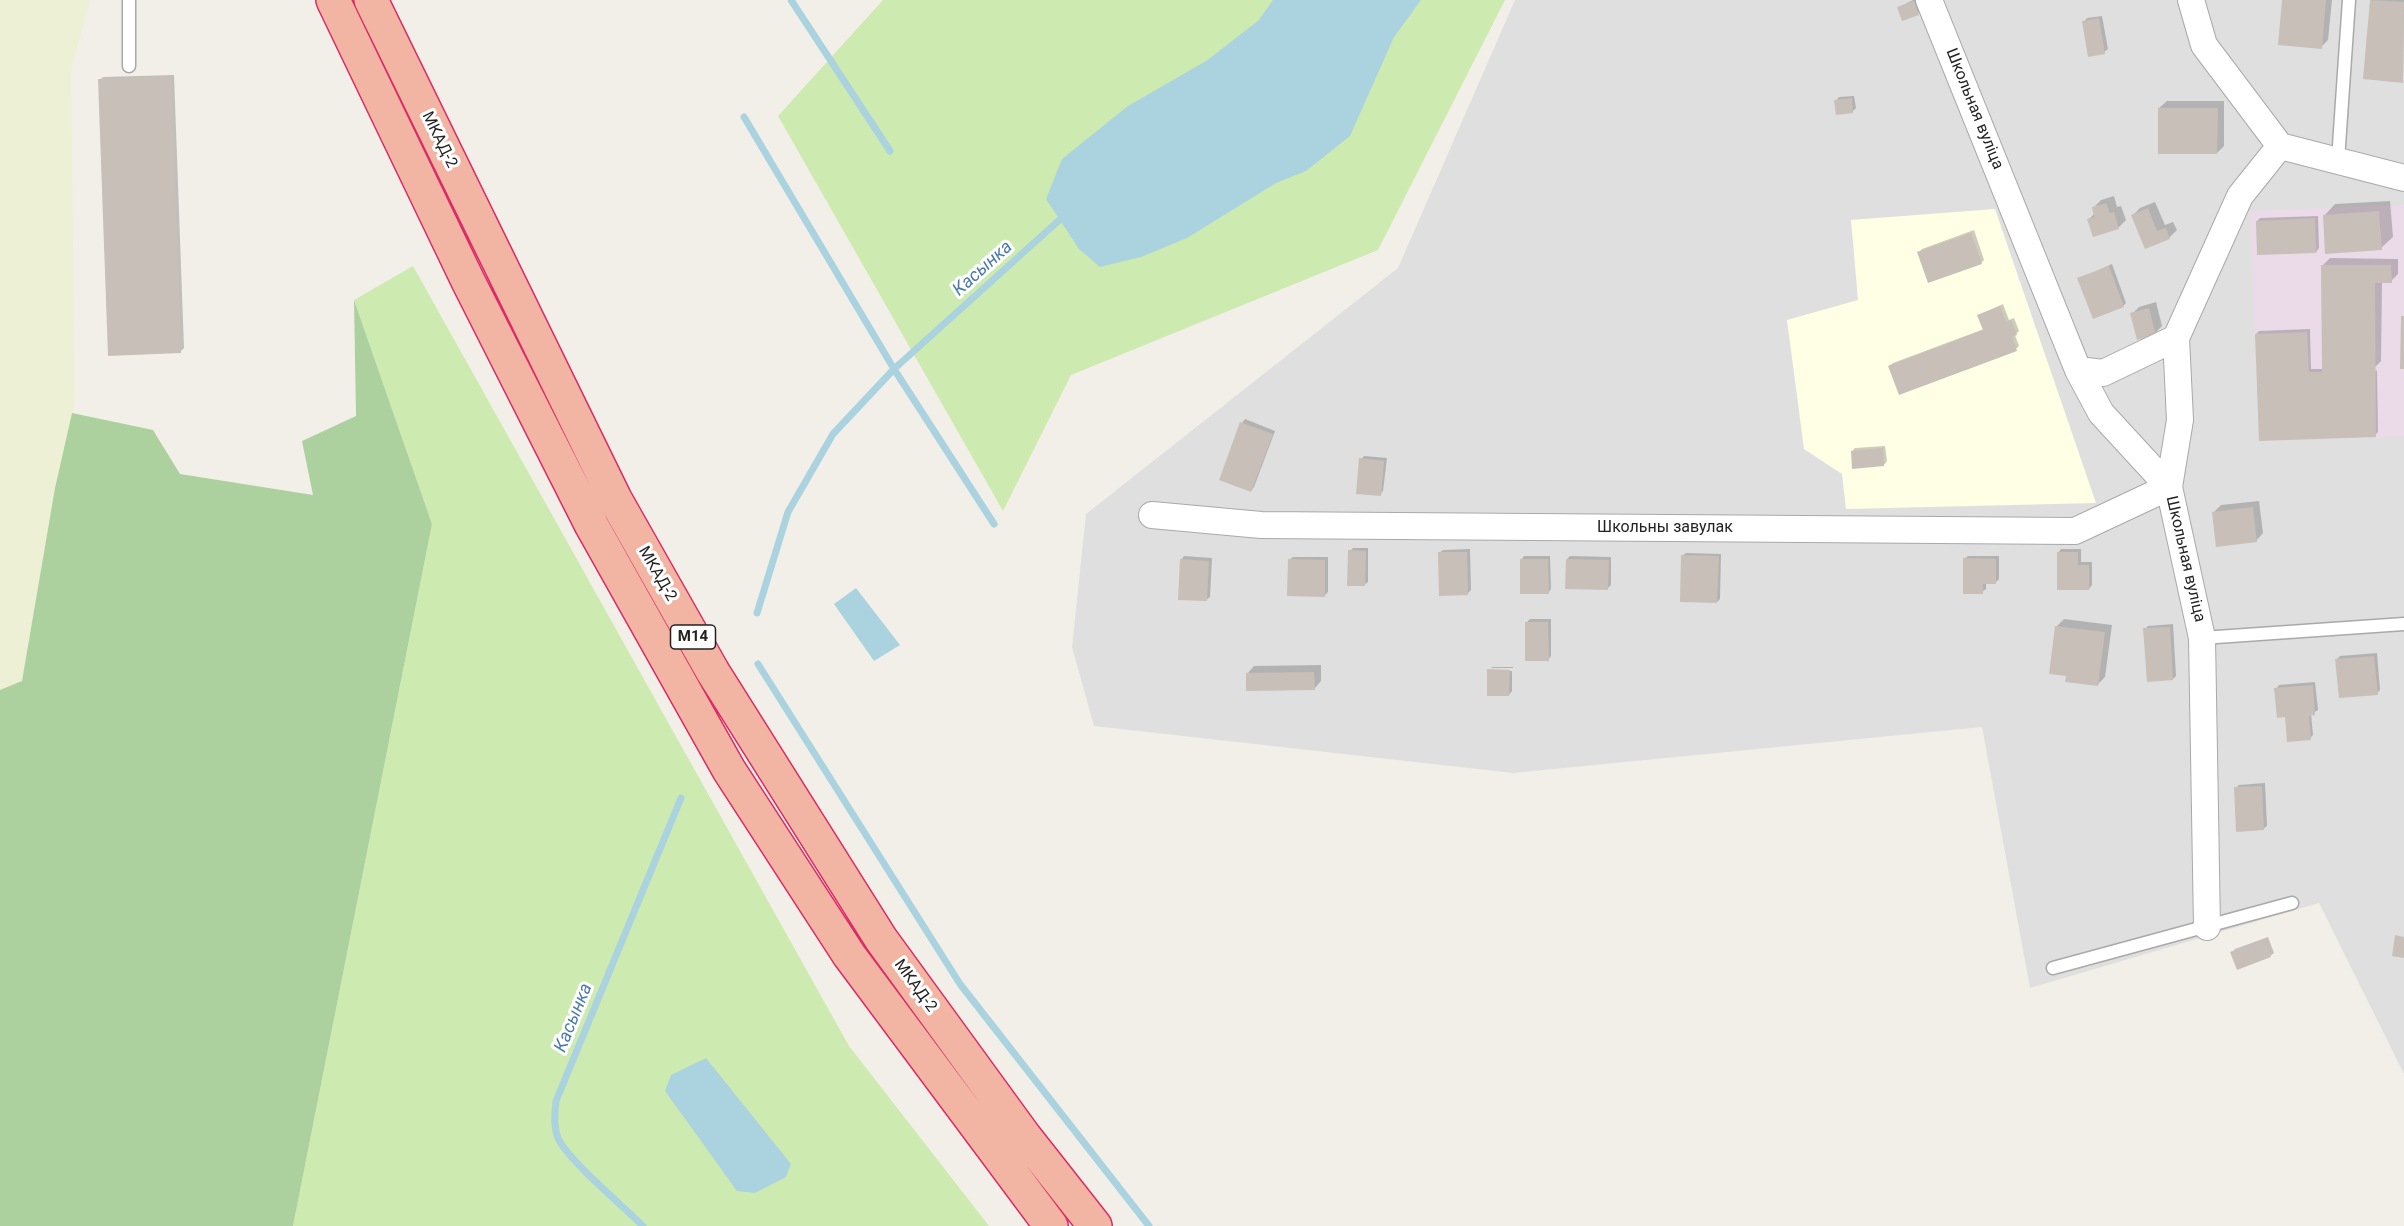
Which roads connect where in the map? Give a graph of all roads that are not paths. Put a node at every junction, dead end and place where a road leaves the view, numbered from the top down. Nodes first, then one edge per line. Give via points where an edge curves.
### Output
1 (129, 0) edge
2 (333, 0) edge
3 (371, 0) edge
4 (1929, 0) edge
5 (2191, 0) edge
6 (2349, 0) edge
7 (129, 66) dead end
8 (2280, 146) junction
9 (2338, 160) junction
10 (2404, 178) edge
11 (2176, 338) junction
12 (2078, 370) junction
13 (2169, 487) junction
14 (1152, 515) dead end
15 (2404, 624) edge
16 (2202, 638) junction
17 (2292, 903) dead end
18 (2207, 927) junction
19 (2054, 968) dead end
20 (1051, 1226) edge
21 (1095, 1226) edge

1 - 7 lane
2 - 20 highway, М14 via 592,526 729,770 849,955
3 - 21 highway, МКАД-2 / М14 via 615,499 713,672 881,939
4 - 12 street, Школьная вуліца
5 - 8 street via 2204,45
6 - 9 lane
8 - 9 street
8 - 11 street via 2240,196
9 - 10 street
11 - 12 street via 2103,373
11 - 13 street via 2180,420
12 - 13 street, Школьная вуліца via 2102,413
13 - 14 street, Школьны завулак via 2075,531 1261,525
13 - 16 street, Школьная вуліца
15 - 16 lane
16 - 18 street, Школьная вуліца
17 - 18 lane
18 - 19 lane

